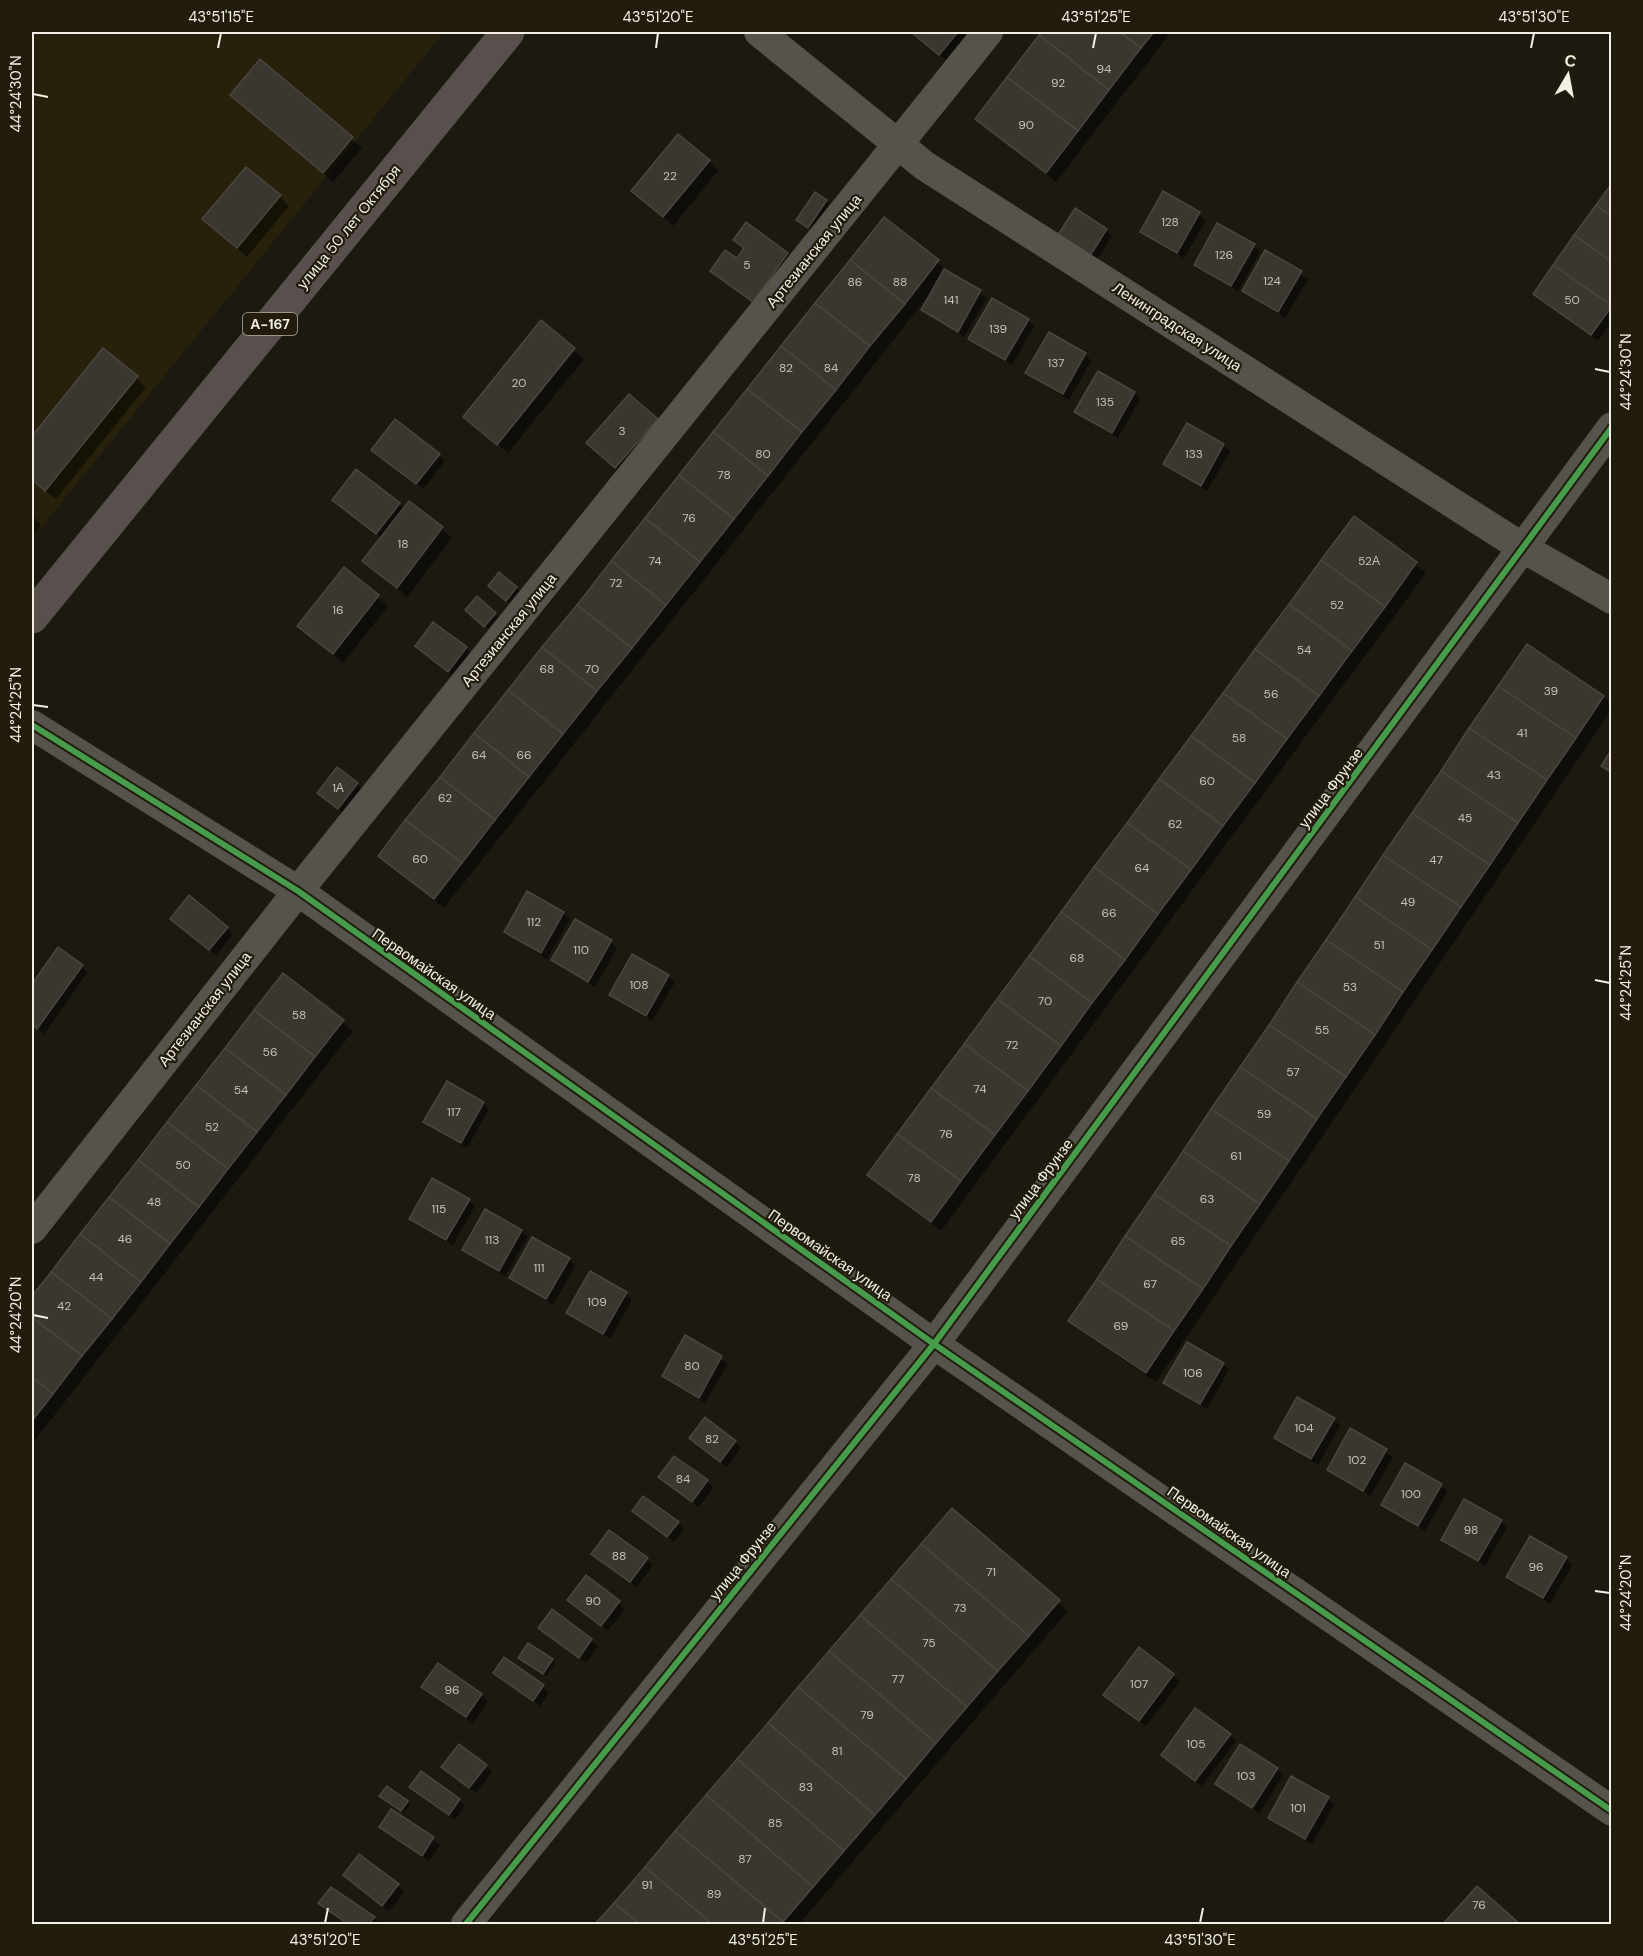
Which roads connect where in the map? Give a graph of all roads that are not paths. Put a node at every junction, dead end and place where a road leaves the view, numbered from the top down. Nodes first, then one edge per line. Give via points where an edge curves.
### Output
1 (508, 32) edge
2 (759, 32) edge
3 (988, 32) edge
4 (897, 146) junction
5 (1611, 427) edge
6 (1523, 549) junction
7 (1611, 599) edge
8 (32, 617) edge
9 (32, 725) edge
10 (298, 891) junction
11 (32, 1229) edge
12 (934, 1344) junction
13 (1611, 1811) edge
14 (466, 1924) edge

1 - 8 highway, улица 50 лет Октября / А-167
2 - 4 street, Ленинградская улица
3 - 4 street, Артезианская улица
4 - 6 street, Ленинградская улица
4 - 10 street, Артезианская улица
5 - 6 street, улица Фрунзе
6 - 7 street, Ленинградская улица
6 - 12 street, улица Фрунзе
9 - 10 street, Первомайская улица
10 - 11 street, Артезианская улица
10 - 12 street, Первомайская улица
12 - 13 street, Первомайская улица
12 - 14 street, улица Фрунзе

